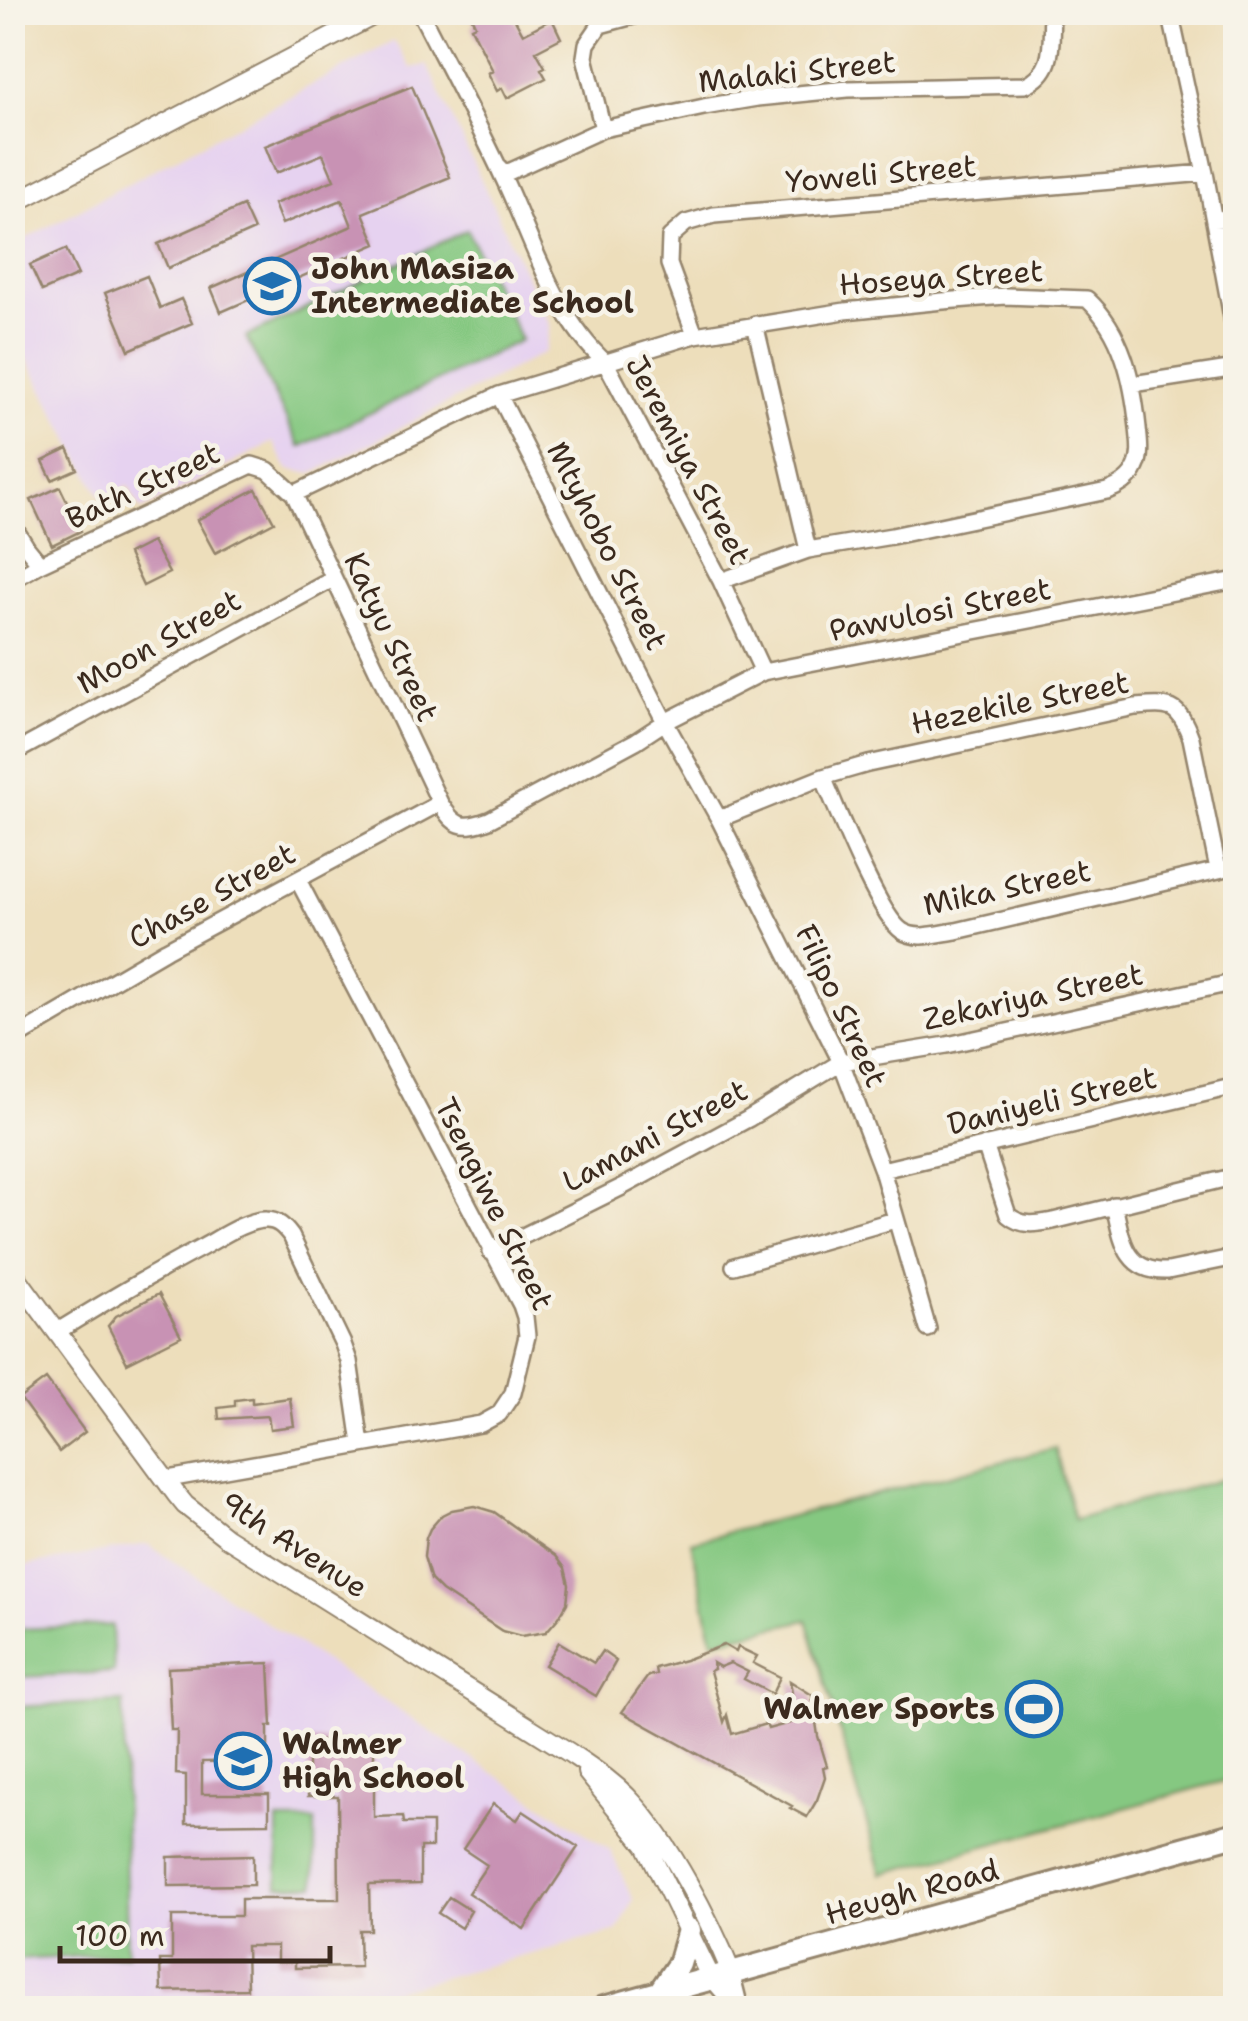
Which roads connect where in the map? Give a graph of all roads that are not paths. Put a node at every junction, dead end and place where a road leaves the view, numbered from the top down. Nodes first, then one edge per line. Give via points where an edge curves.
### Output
1 (380, 12) edge
2 (420, 12) edge
3 (648, 12) edge
4 (1052, 12) edge
5 (1170, 12) edge
6 (603, 129) junction
7 (1204, 172) junction
8 (502, 175) junction
9 (12, 204) edge
10 (1214, 218) junction
11 (1236, 218) edge
12 (755, 324) junction
13 (1235, 334) edge
14 (695, 335) junction
15 (606, 362) junction
16 (1236, 368) edge
17 (1133, 384) junction
18 (500, 395) junction
19 (294, 494) junction
20 (12, 524) edge
21 (808, 550) junction
22 (40, 564) junction
23 (14, 578) edge
24 (332, 579) junction
25 (721, 580) junction
26 (1236, 580) edge
27 (763, 672) junction
28 (665, 722) junction
29 (12, 754) edge
30 (823, 777) junction
31 (440, 802) junction
32 (719, 819) junction
33 (1236, 866) edge
34 (1218, 869) junction
35 (298, 880) junction
36 (1236, 982) edge
37 (12, 1040) edge
38 (841, 1062) junction
39 (1236, 1086) edge
40 (985, 1145) junction
41 (882, 1170) junction
42 (1236, 1176) edge
43 (1114, 1205) junction
44 (895, 1220) junction
45 (491, 1252) junction
46 (1236, 1258) edge
47 (734, 1266) dead end
48 (14, 1276) edge
49 (928, 1329) dead end
50 (58, 1331) junction
51 (361, 1444) junction
52 (168, 1479) junction
53 (570, 1753) junction
54 (1236, 1834) edge
55 (689, 1930) junction
56 (721, 1975) junction
57 (660, 1992) junction
58 (739, 2006) edge
59 (604, 2008) edge

1 - 9 street
2 - 8 street, Jeremiya Street
3 - 6 street via 600,25 587,44
4 - 6 street, Malaki Street via 1047,67 1025,85 757,98
5 - 7 street
6 - 8 street, Malaki Street
7 - 10 street
7 - 14 street, Yoweli Street via 714,215 686,223 670,237 670,264
8 - 15 street, Jeremiya Street via 564,311
10 - 11 street
10 - 13 street
12 - 14 street, Hoseya Street
12 - 17 street, Hoseya Street via 1004,296 1087,299 1114,333
12 - 21 street
14 - 15 street, Hoseya Street
15 - 18 street
15 - 25 street, Jeremiya Street
16 - 17 street
17 - 21 street, Hoseya Street via 1138,465 1119,486
18 - 19 street
18 - 28 street, Mtyhobo Street
19 - 22 street, Bath Street via 252,465
19 - 24 street, Katyu Street
20 - 22 street
21 - 25 street, Hoseya Street
22 - 23 street, Bath Street
24 - 29 street, Moon Street
24 - 31 street, Katyu Street
25 - 27 street, Jeremiya Street
26 - 27 street, Pawulosi Street
27 - 28 street, Pawulosi Street
28 - 31 street, Pawulosi Street via 473,826 454,821
28 - 32 street, Filipo Street
30 - 32 street, Hezekile Street
30 - 34 street, Mika Street via 886,910 908,934 956,931
30 - 34 street, Hezekile Street via 1163,704 1176,709 1191,738
31 - 35 street, Chase Street
32 - 38 street, Filipo Street
33 - 34 street, Mika Street
35 - 37 street, Chase Street
35 - 45 street, Tsengiwe Street
36 - 38 street, Zekariya Street
38 - 41 street, Filipo Street
38 - 45 street, Lamani Street via 748,1119
39 - 40 street, Daniyeli Street
40 - 41 street, Daniyeli Street
40 - 43 street via 1016,1222 1053,1221
41 - 44 street, Filipo Street
42 - 43 street
43 - 46 street via 1126,1252 1142,1266 1157,1272
44 - 47 street
44 - 49 street, Filipo Street
45 - 51 street, Tsengiwe Street via 526,1327 509,1403 481,1424
48 - 50 street, 9th Avenue
50 - 51 street via 232,1230 272,1221 291,1236 343,1344
50 - 52 street, 9th Avenue
51 - 52 street, Tsengiwe Street
52 - 53 street, 9th Avenue via 186,1505 227,1538
53 - 55 street, 9th Avenue via 646,1845
53 - 56 street, 9th Avenue via 613,1783 658,1834 702,1910
54 - 56 main road, Heugh Road
55 - 56 street, 9th Avenue
55 - 57 main road via 679,1964
56 - 57 main road, Heugh Road
56 - 58 street, 9th Avenue via 737,1989
57 - 59 main road, Heugh Road

